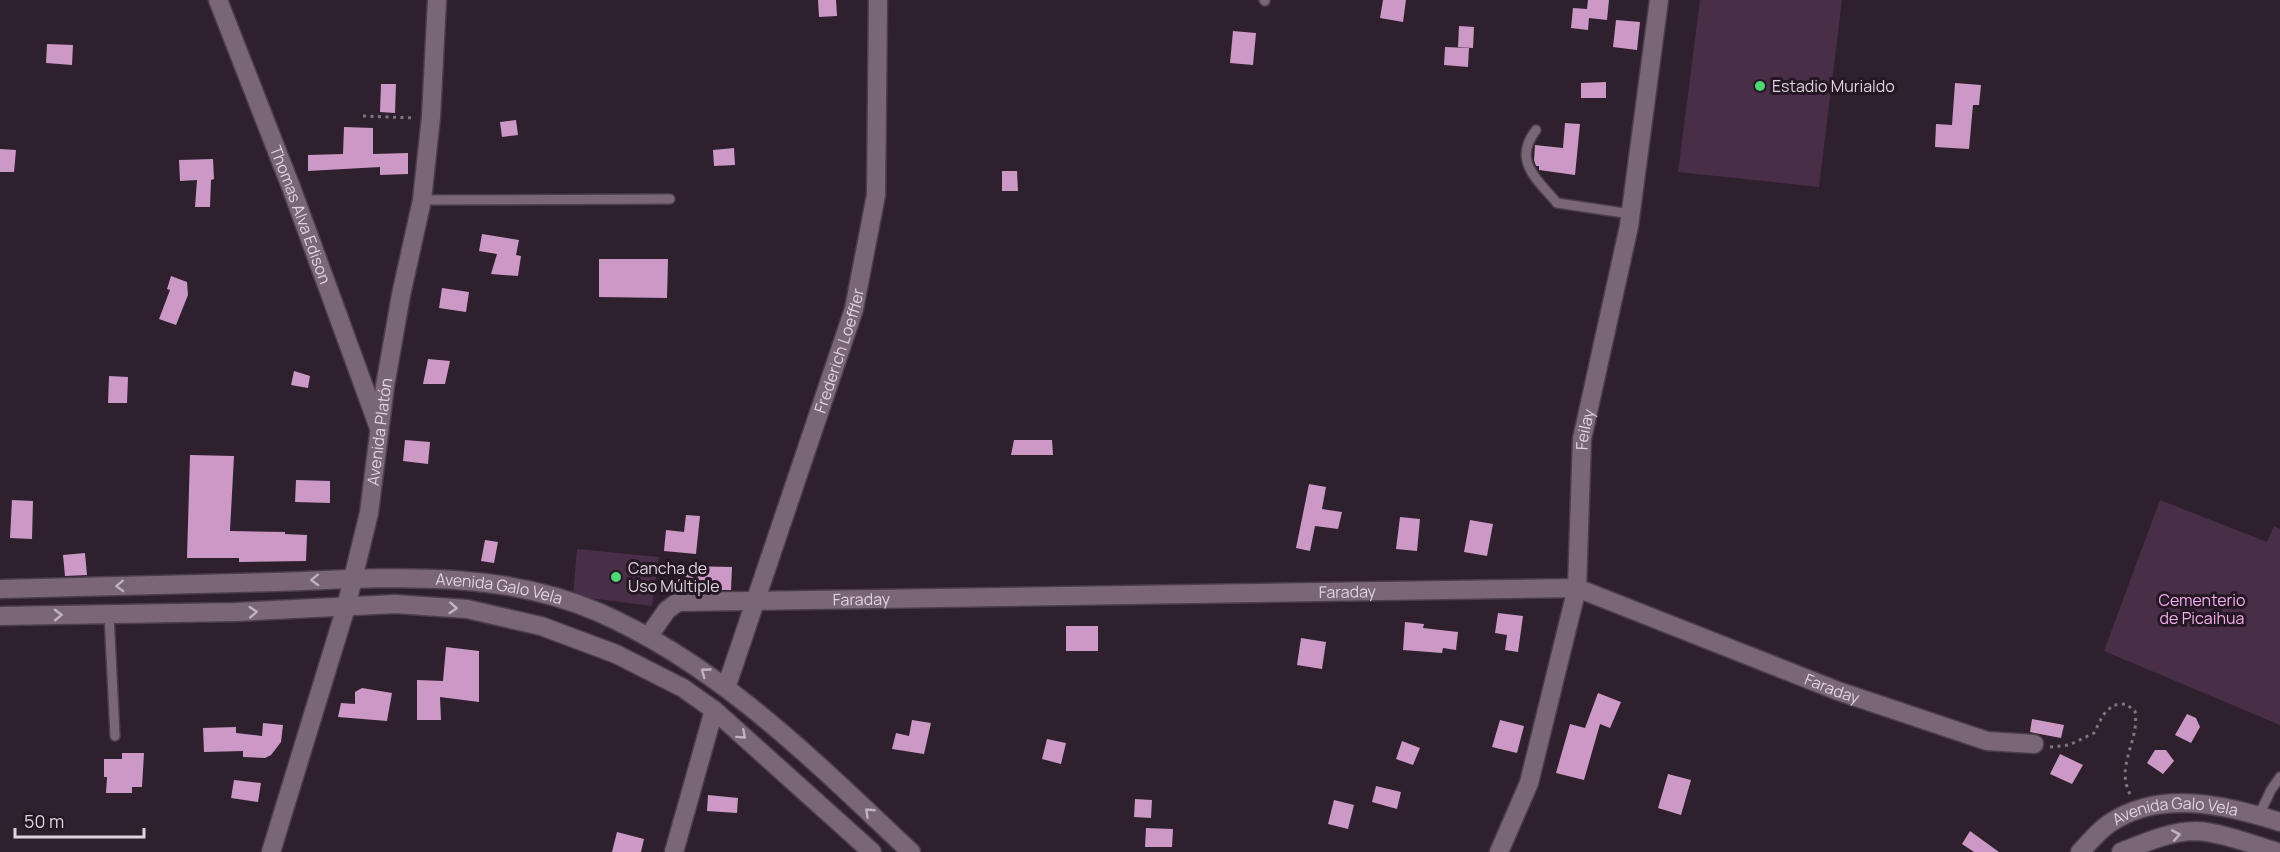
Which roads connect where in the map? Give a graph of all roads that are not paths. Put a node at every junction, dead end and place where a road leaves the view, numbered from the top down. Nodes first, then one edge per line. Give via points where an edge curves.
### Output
1 (218, 0) edge
2 (437, 0) edge
3 (878, 0) edge
4 (1659, 0) edge
5 (1536, 130) dead end
6 (670, 199) dead end
7 (422, 200) junction
8 (1631, 213) junction
9 (379, 430) junction
10 (354, 579) junction
11 (1577, 588) junction
12 (0, 590) edge
13 (754, 601) junction
14 (346, 607) junction
15 (109, 614) junction
16 (0, 616) edge
17 (648, 637) junction
18 (726, 688) junction
19 (714, 710) junction
20 (115, 736) dead end
21 (2034, 744) road end
22 (2280, 777) edge
23 (2259, 815) junction
24 (2280, 822) edge
25 (271, 852) edge
26 (674, 852) edge
27 (872, 852) edge
28 (911, 852) edge
29 (1499, 852) edge
30 (2080, 852) edge
31 (2121, 852) edge
32 (2277, 852) edge

1 - 9 street, Thomas Alva Edison
2 - 7 street, Avenida Platón
3 - 13 street, Frederich Loeffler via 876,195 854,309
4 - 8 street, Feilay
5 - 8 lane via 1524,154 1528,166 1557,203
6 - 7 lane
7 - 9 street, Avenida Platón via 401,295
8 - 11 street, Feilay via 1582,439
9 - 10 street, Avenida Platón via 369,513
10 -> 12 street, Avenida Galo Vela
10 - 14 street, Avenida Platón
10 - 17 street, Avenida Galo Vela via 433,578 509,587 596,611
11 - 13 street, Faraday
11 - 21 street, Faraday via 1838,691 1987,741
11 - 29 street, Feilay via 1529,783
13 - 17 street, Faraday via 678,602 667,610
13 - 18 street, Frederich Loeffler
15 -> 14 street, Avenida Galo Vela
14 -> 19 street, Avenida Galo Vela via 395,604 467,609 541,626 644,666
14 - 25 street, Avenida Platón
16 -> 15 street, Avenida Galo Vela
15 - 20 lane
18 -> 17 street, Avenida Galo Vela
28 -> 18 street, Avenida Galo Vela via 781,730
19 - 26 street
19 -> 27 street, Avenida Galo Vela
22 - 23 lane
23 - 24 street, Avenida Galo Vela
23 - 30 street, Avenida Galo Vela via 2215,804 2162,805 2138,810 2110,823
31 -> 32 street, Avenida Galo Vela via 2155,838 2196,831

